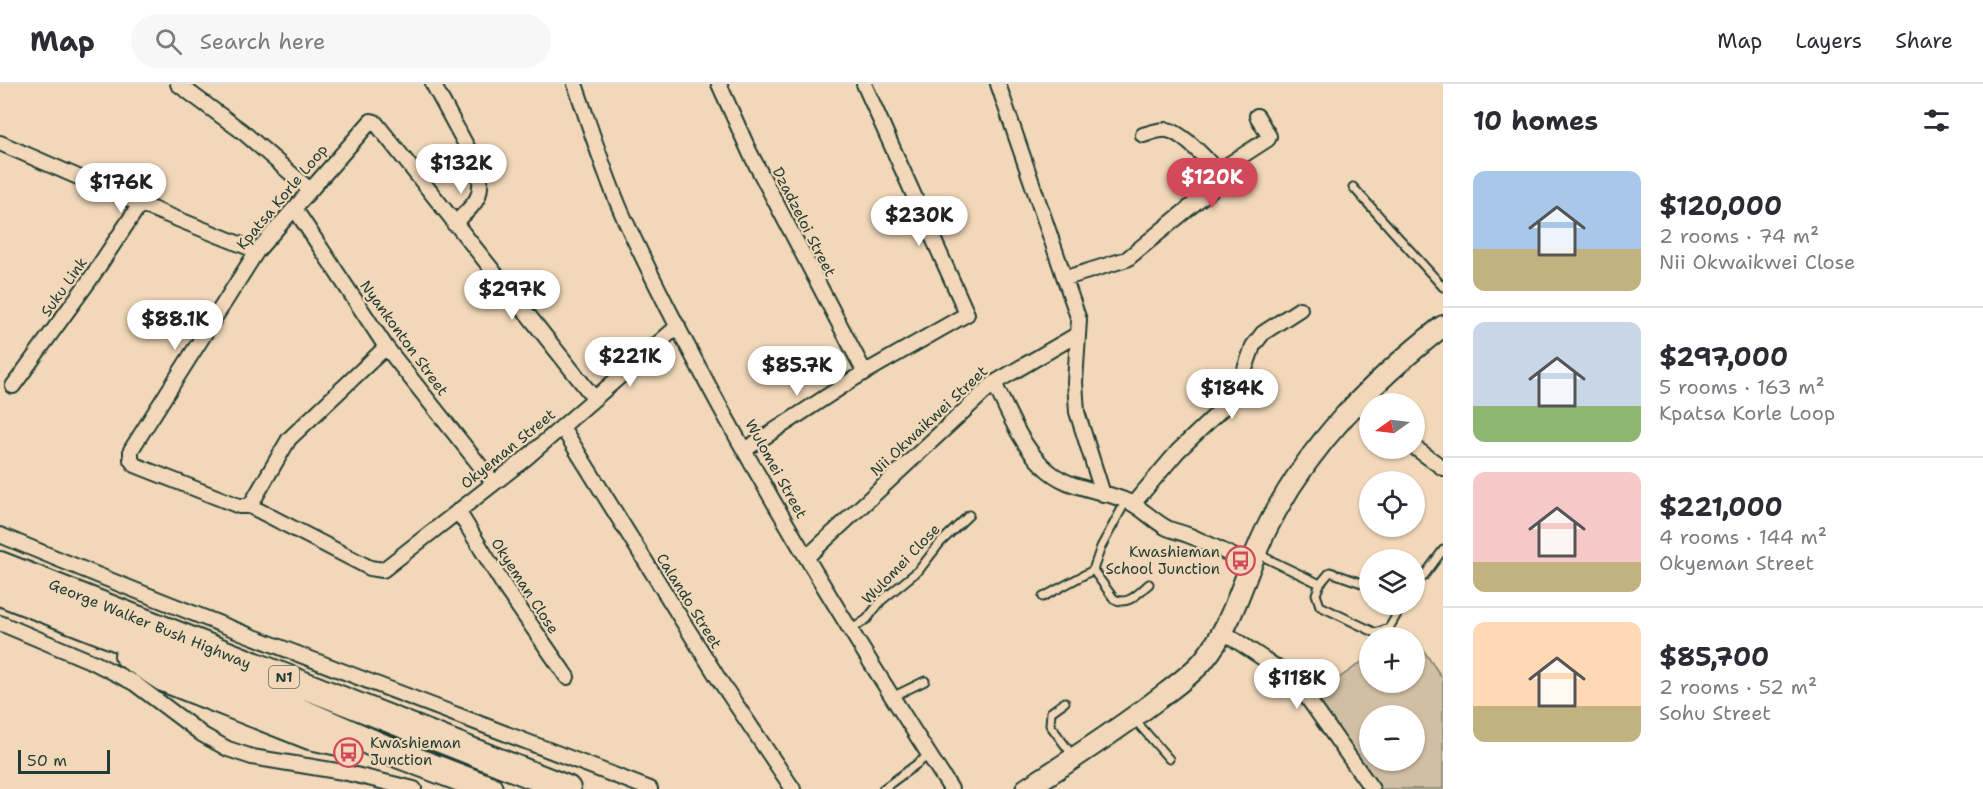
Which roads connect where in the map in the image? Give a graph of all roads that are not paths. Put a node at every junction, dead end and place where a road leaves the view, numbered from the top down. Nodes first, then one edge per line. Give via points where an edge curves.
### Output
1 (178, 84) edge
2 (434, 84) edge
3 (575, 84) edge
4 (719, 84) edge
5 (864, 84) edge
6 (998, 84) edge
7 (1257, 116) dead end
8 (1143, 135) dead end
9 (0, 143) edge
10 (1217, 172) junction
11 (1353, 187) dead end
12 (310, 190) junction
13 (140, 204) junction
14 (295, 209) junction
15 (454, 224) junction
16 (257, 251) junction
17 (1066, 278) junction
18 (1443, 287) edge
19 (1300, 309) dead end
20 (678, 326) junction
21 (1443, 326) edge
22 (1078, 334) junction
23 (386, 347) junction
24 (865, 373) junction
25 (994, 383) junction
26 (13, 386) dead end
27 (1374, 393) edge
28 (594, 398) junction
29 (1359, 411) edge
30 (562, 427) junction
31 (746, 449) junction
32 (1425, 455) edge
33 (1443, 468) edge
34 (494, 482) junction
35 (1103, 494) junction
36 (1130, 503) junction
37 (250, 506) junction
38 (458, 511) junction
39 (969, 515) dead end
40 (0, 535) edge
41 (1443, 550) edge
42 (807, 557) junction
43 (1254, 557) junction
44 (0, 565) edge
45 (383, 570) joint
46 (1093, 570) junction
47 (1425, 574) edge
48 (1359, 582) edge
49 (1149, 584) dead end
50 (1320, 584) junction
51 (0, 592) edge
52 (1043, 597) dead end
53 (1396, 615) edge
54 (0, 623) edge
55 (851, 630) junction
56 (1222, 631) junction
57 (567, 677) dead end
58 (925, 681) dead end
59 (892, 697) junction
60 (1065, 702) dead end
61 (1133, 718) junction
62 (929, 755) junction
63 (1074, 758) junction
64 (1169, 759) dead end
65 (414, 789) edge
66 (489, 789) edge
67 (567, 789) edge
68 (651, 789) edge
69 (793, 789) edge
70 (883, 789) edge
71 (951, 789) edge
72 (1026, 789) edge
73 (1372, 789) edge

1 - 12 street via 243,132
2 - 15 street via 479,170 479,199
3 - 20 street, Wulomei Street via 624,218
4 - 24 street, Dzadzeloi Street via 750,153
5 - 24 street via 967,314
6 - 17 street
7 - 10 street via 1268,140
8 - 10 street via 1167,130 1191,145
9 - 13 street
10 - 17 street via 1221,178 1218,184 1127,259
11 - 18 lane
12 - 14 street, Kpatsa Korle Loop
12 - 15 street, Kpatsa Korle Loop via 367,123 375,122
13 - 16 street
13 - 26 street, Suku Link
14 - 16 street, Kpatsa Korle Loop
14 - 23 street, Nyankonton Street
15 - 28 street, Kpatsa Korle Loop
16 - 37 street, Kpatsa Korle Loop via 130,455 135,465 239,506
17 - 22 street
19 - 36 street via 1263,333 1253,346 1238,389 1229,402
20 - 28 street, Okyeman Street
20 - 31 street, Wulomei Street
21 - 27 main road via 1399,360
22 - 25 street, Nii Okwaikwei Street
22 - 35 street via 1077,412
23 - 34 street, Nyankonton Street
23 - 37 street via 289,439
24 - 31 street
25 - 35 street via 1023,441 1042,466 1076,488
25 - 42 street, Nii Okwaikwei Street
28 - 30 street, Okyeman Street
29 - 43 main road via 1333,427 1296,478
30 - 34 street, Okyeman Street
30 - 69 street, Calando Street via 717,678
31 - 42 street, Wulomei Street
32 - 33 street
34 - 38 street, Okyeman Street
35 - 36 street
36 - 43 street via 1171,529
36 - 46 lane via 1101,547
37 - 45 street, Kpatsa Korle Loop via 370,568
38 - 45 street, Okyeman Street
38 - 57 street, Okyeman Close
39 - 55 lane, Wulomei Close via 919,570
40 - 68 street via 319,664
41 - 47 lane
42 - 55 street, Wulomei Street
43 - 50 lane via 1266,558
43 - 56 main road
44 - 67 highway, George Walker Bush Highway / N1
46 - 49 lane via 1119,601 1125,602
46 - 52 lane
48 - 50 lane via 1330,572
50 - 53 lane via 1316,594 1320,606 1376,633 1389,628
51 - 66 highway, George Walker Bush Highway via 82,625 163,678 310,736 400,755
54 - 65 street via 134,683 203,735 228,748 252,757
55 - 59 street, Wulomei Street
56 - 61 main road via 1203,662
56 - 73 street via 1294,679
58 - 59 lane
59 - 62 street, Wulomei Street
60 - 63 lane via 1051,712 1050,724
61 - 63 main road
61 - 64 lane
62 - 70 lane
62 - 71 street, Wulomei Street
63 - 72 main road

